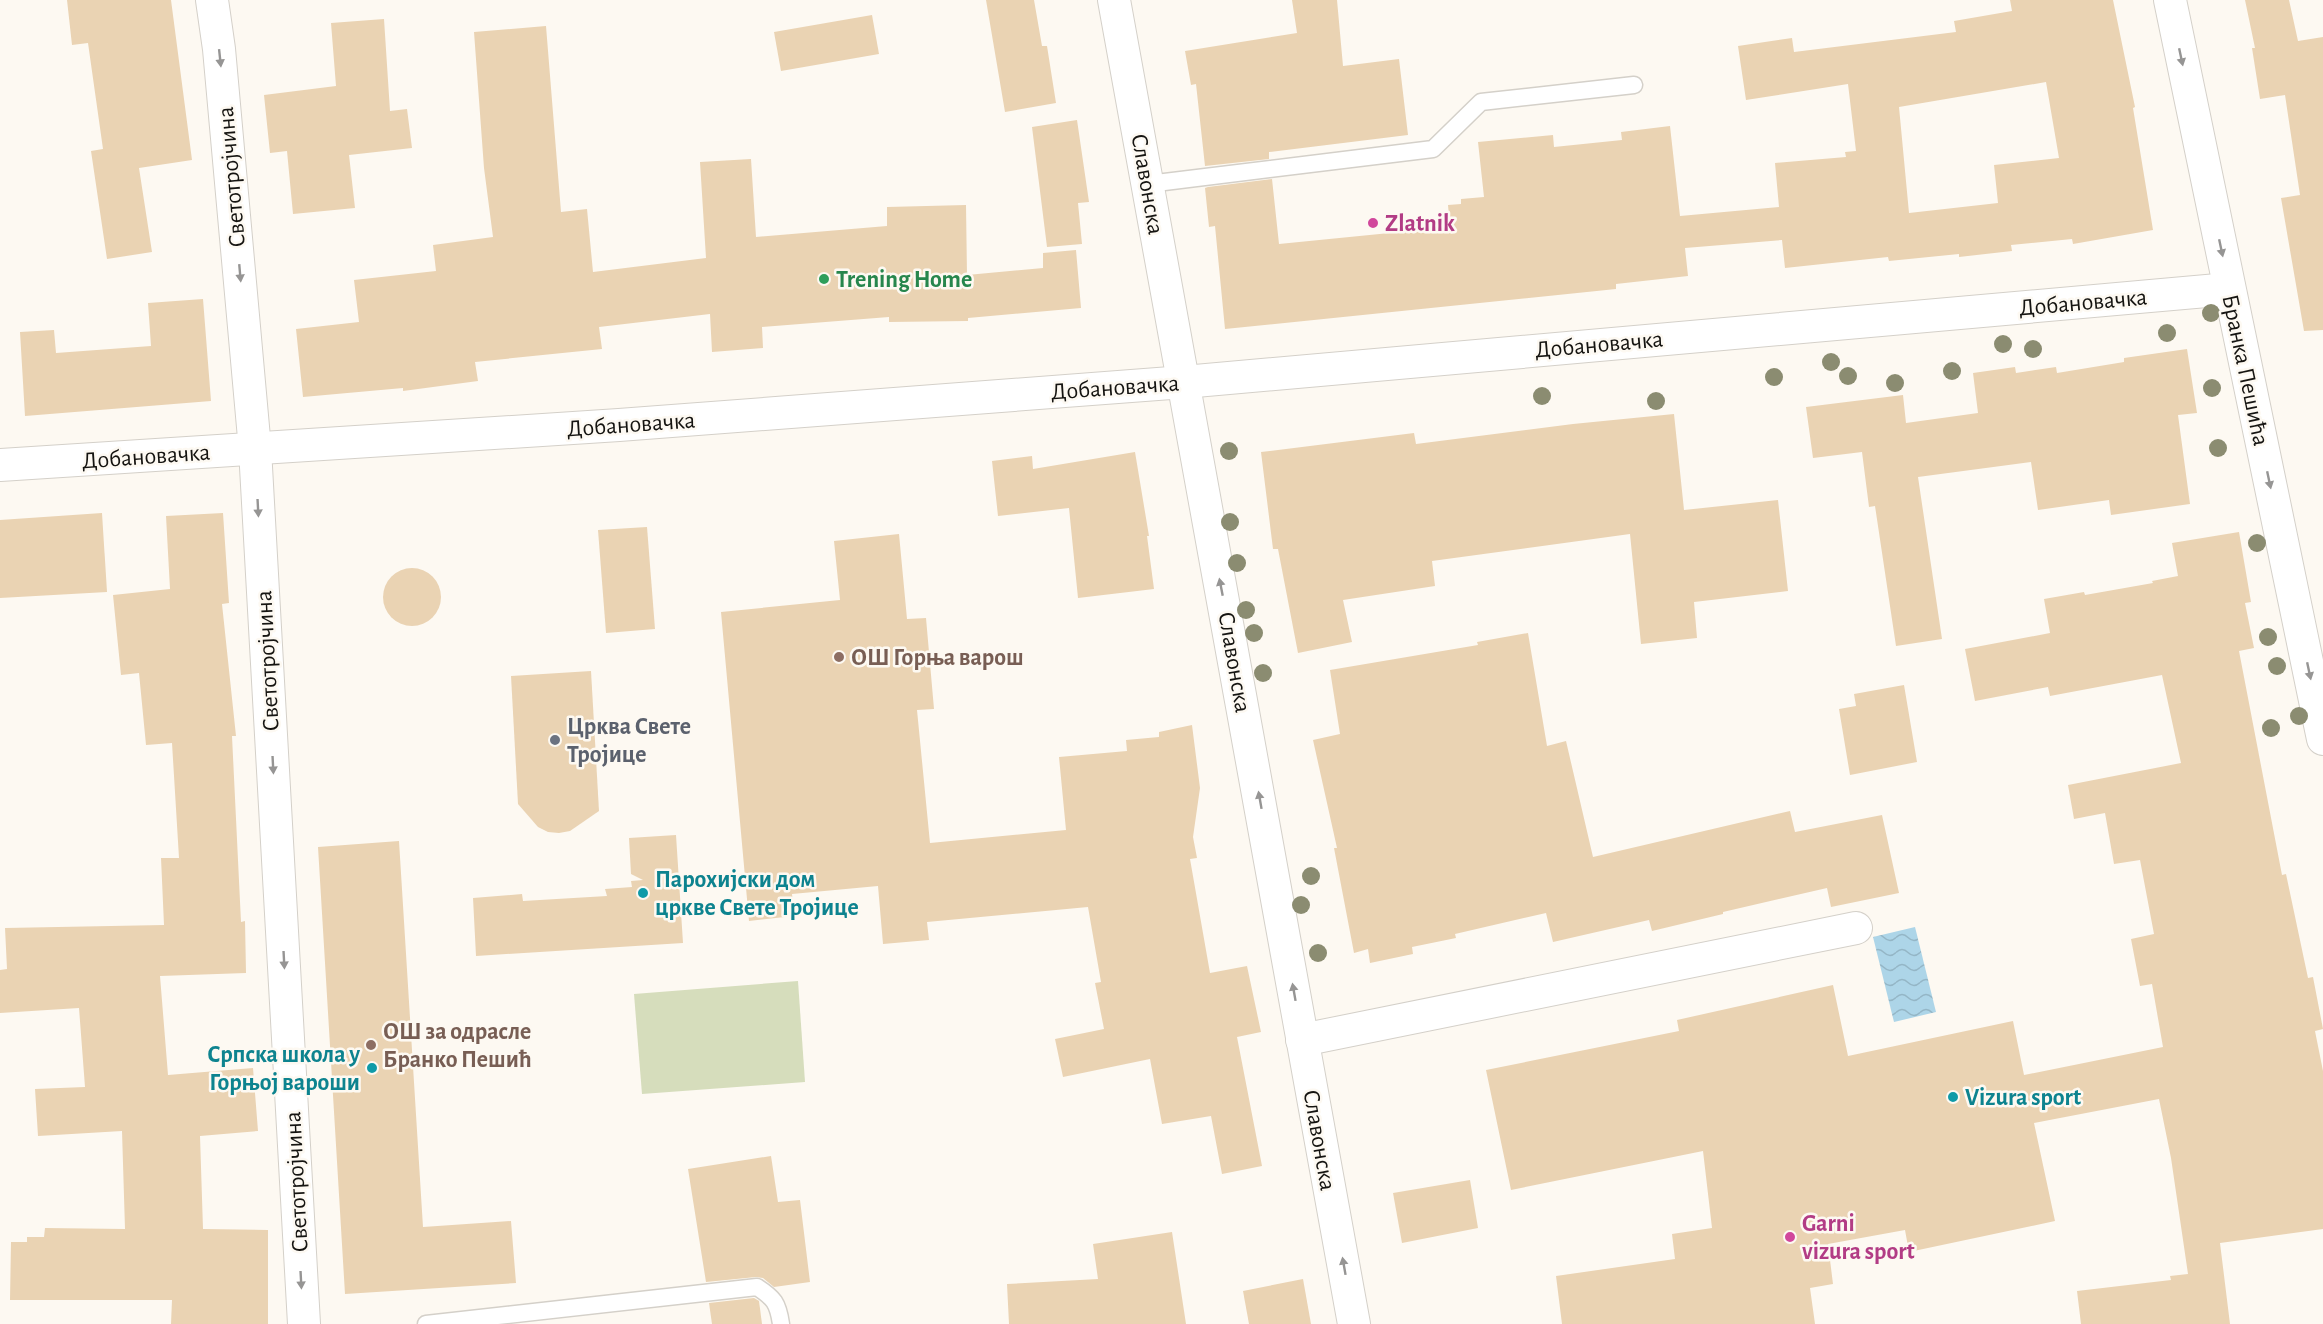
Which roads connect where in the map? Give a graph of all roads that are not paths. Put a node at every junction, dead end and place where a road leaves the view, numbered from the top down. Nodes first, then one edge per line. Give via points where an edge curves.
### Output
1 (212, 0) edge
2 (1114, 0) edge
3 (2170, 0) edge
4 (1634, 85) dead end
5 (1148, 184) junction
6 (2229, 289) junction
7 (1184, 382) junction
8 (255, 449) junction
9 (0, 465) edge
10 (2323, 739) edge
11 (1856, 928) dead end
12 (1302, 1040) junction
13 (304, 1324) edge
14 (426, 1324) edge
15 (781, 1324) edge
16 (1354, 1324) edge

1 -> 8 street, Светотројчина
2 - 5 street, Славонска
3 -> 6 street, Бранка Пешића
4 - 5 lane via 1481,102 1433,149
5 - 7 street, Славонска
6 - 7 street, Добановачка
6 -> 10 street, Бранка Пешића
7 - 8 street, Добановачка
12 -> 7 street, Славонска
8 - 9 street, Добановачка
8 -> 13 street, Светотројчина
11 - 12 street
16 -> 12 street, Славонска
14 - 15 lane via 757,1287 772,1296

